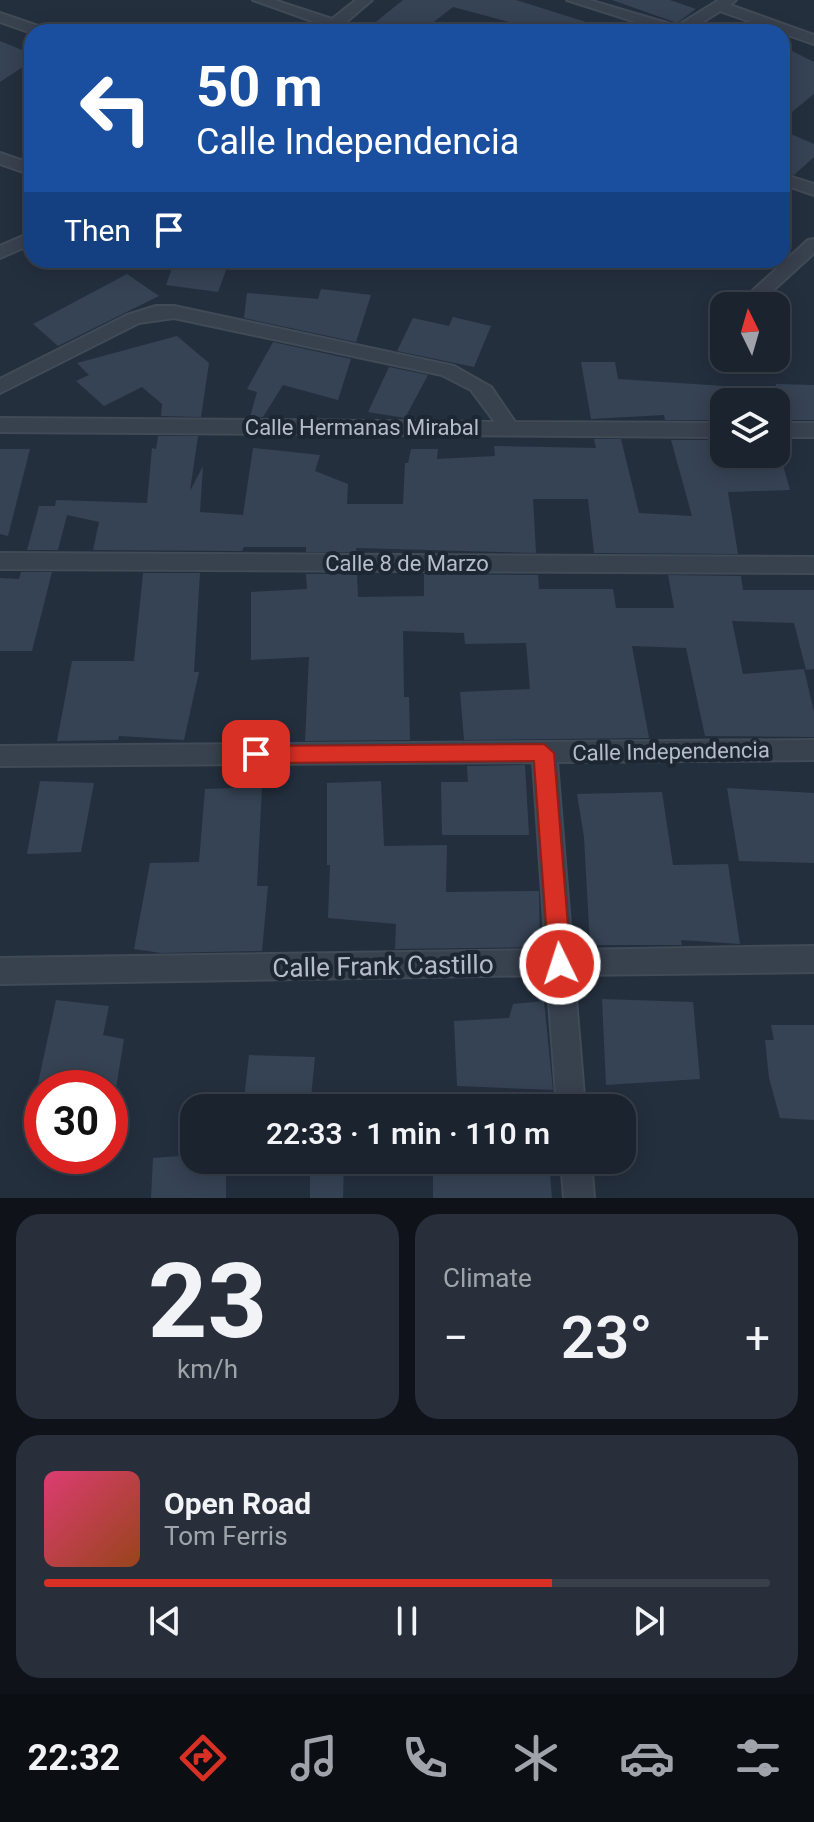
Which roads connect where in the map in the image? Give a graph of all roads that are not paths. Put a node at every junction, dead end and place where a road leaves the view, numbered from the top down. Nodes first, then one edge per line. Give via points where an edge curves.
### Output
1 (260, 0) edge
2 (365, 0) edge
3 (574, 0) edge
4 (724, 3) edge
5 (0, 17) edge
6 (319, 24) edge
7 (334, 24) edge
8 (652, 24) edge
9 (691, 24) edge
10 (775, 24) edge
11 (24, 26) edge
12 (790, 30) edge
13 (814, 40) edge
14 (0, 158) edge
15 (24, 167) edge
16 (790, 182) edge
17 (814, 190) edge
18 (24, 241) edge
19 (809, 249) edge
20 (0, 253) edge
21 (790, 266) edge
22 (788, 268) edge
23 (761, 292) edge
24 (0, 387) edge
25 (0, 425) edge
26 (509, 428) junction
27 (710, 430) edge
28 (790, 430) edge
29 (814, 430) edge
30 (0, 561) edge
31 (814, 565) edge
32 (814, 750) edge
33 (544, 753) junction
34 (0, 756) edge
35 (814, 959) edge
36 (560, 964) junction
37 (0, 971) edge
38 (570, 1094) edge
39 (577, 1174) edge
40 (579, 1198) edge

1 - 6 street
2 - 7 street
3 - 8 street
4 - 9 street
4 - 10 street
5 - 11 street
12 - 13 street
14 - 15 street
16 - 17 street
18 - 20 street
19 - 21 street
22 - 23 street
24 - 26 street via 133,319 174,312 447,370 489,394
25 - 26 street, Calle Hermanas Mirabal
26 - 27 street, Calle Hermanas Mirabal
28 - 29 street
30 - 31 street, Calle 8 de Marzo
32 - 33 street, Calle Independencia
33 - 34 street, Calle Independencia
33 - 36 street
35 - 36 street, Calle Frank Castillo
36 - 37 street, Calle Frank Castillo
36 - 38 street
39 - 40 street

